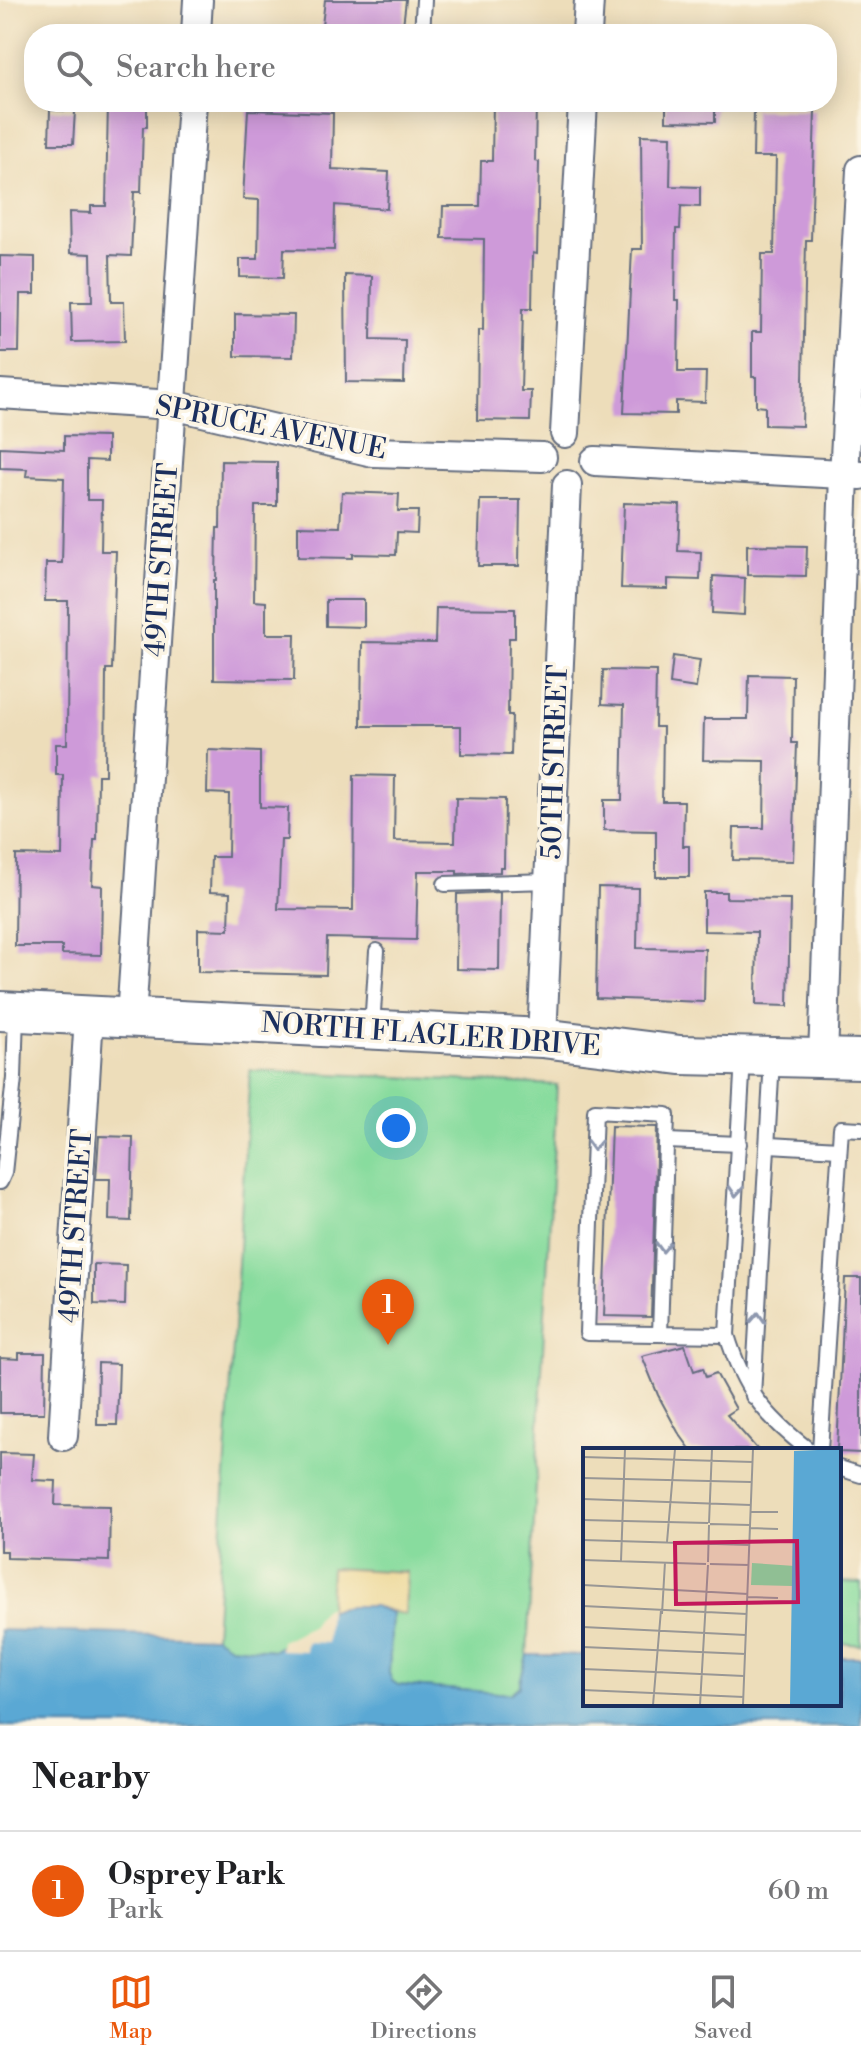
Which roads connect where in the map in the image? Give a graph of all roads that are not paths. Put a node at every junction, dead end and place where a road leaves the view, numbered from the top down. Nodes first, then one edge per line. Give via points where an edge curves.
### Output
1 (198, 0) edge
2 (424, 0) edge
3 (589, 0) edge
4 (197, 24) edge
5 (423, 24) edge
6 (588, 24) edge
7 (191, 112) edge
8 (582, 112) edge
9 (861, 170) edge
10 (0, 394) edge
11 (173, 405) junction
12 (565, 433) junction
13 (542, 457) junction
14 (595, 461) junction
15 (852, 475) edge
16 (567, 485) junction
17 (550, 881) junction
18 (445, 884) dead end
19 (377, 951) dead end
20 (8, 1012) edge
21 (89, 1016) junction
22 (131, 1018) junction
23 (372, 1029) junction
24 (542, 1038) junction
25 (758, 1058) junction
26 (823, 1058) junction
27 (861, 1059) edge
28 (861, 1129) edge
29 (667, 1141) junction
30 (739, 1144) junction
31 (769, 1145) junction
32 (839, 1149) junction
33 (0, 1182) edge
34 (660, 1334) junction
35 (727, 1335) junction
36 (753, 1396) junction
37 (63, 1436) dead end
38 (806, 1448) edge
39 (820, 1448) edge
40 (841, 1469) edge
41 (861, 1475) edge

1 - 4 street
2 - 5 lane
3 - 6 street
7 - 11 street, 49TH STREET
8 - 12 street
9 - 15 street
10 - 11 street, SPRUCE AVENUE
11 - 13 street, SPRUCE AVENUE via 373,452
11 - 22 street, 49TH STREET
12 - 13 street via 549,441
12 - 14 street via 587,439
13 - 16 street via 546,473
14 - 15 street
14 - 16 street via 582,481
15 - 26 street
16 - 17 street, 50TH STREET
17 - 18 lane
17 - 24 street, 50TH STREET
19 - 23 lane
20 - 21 street, NORTH FLAGLER DRIVE
20 - 33 lane via 14,1078
21 - 22 street, NORTH FLAGLER DRIVE
21 - 37 street, 49TH STREET
22 - 23 street, NORTH FLAGLER DRIVE
23 - 24 street, NORTH FLAGLER DRIVE
24 - 25 street, NORTH FLAGLER DRIVE via 680,1055
25 - 26 street, NORTH FLAGLER DRIVE
25 - 30 lane
25 - 31 lane
26 - 27 street, NORTH FLAGLER DRIVE
28 - 32 lane via 841,1128
29 - 30 lane
29 -> 34 lane
29 -> 34 lane via 667,1115 595,1111 587,1333
30 -> 35 lane
31 - 32 lane
36 -> 31 lane
32 - 39 lane
34 - 35 lane
35 - 36 lane via 737,1369
36 - 38 lane
40 - 41 lane

